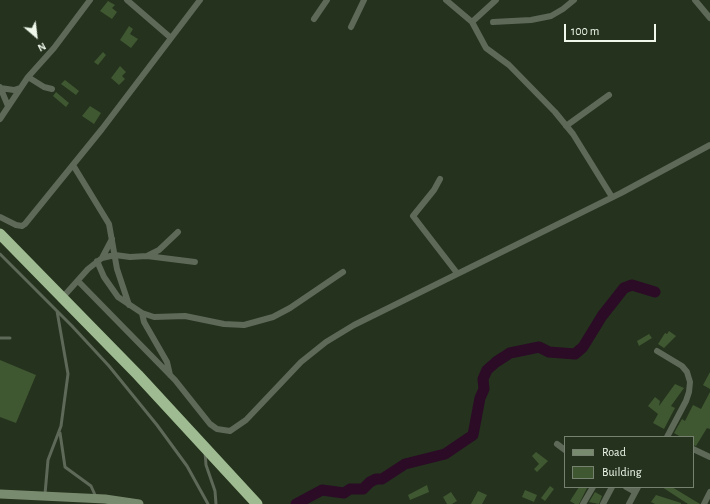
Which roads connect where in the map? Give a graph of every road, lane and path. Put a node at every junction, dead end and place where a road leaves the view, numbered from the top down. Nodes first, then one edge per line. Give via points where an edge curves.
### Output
1 (90, 0) edge
2 (127, 0) edge
3 (200, 0) edge
4 (327, 0) edge
5 (364, 0) edge
6 (446, 0) edge
7 (496, 0) edge
8 (574, 0) edge
9 (695, 0) edge
10 (452, 2) edge
11 (710, 18) edge
12 (314, 19) dead end
13 (472, 22) junction
14 (494, 22) dead end
15 (351, 27) dead end
16 (171, 38) junction
17 (28, 77) junction
18 (0, 88) edge
19 (20, 88) junction
20 (52, 89) dead end
21 (609, 95) dead end
22 (8, 106) junction
23 (0, 119) edge
24 (566, 126) junction
25 (710, 146) edge
26 (73, 165) junction
27 (440, 179) dead end
28 (612, 196) junction
29 (0, 217) edge
30 (178, 232) dead end
31 (0, 234) edge
32 (112, 239) junction
33 (0, 254) edge
34 (115, 255) junction
35 (147, 256) junction
36 (100, 260) junction
37 (195, 262) dead end
38 (342, 272) dead end
39 (457, 273) junction
40 (78, 281) junction
41 (63, 297) junction
42 (130, 307) junction
43 (57, 310) junction
44 (142, 313) junction
45 (0, 338) edge
46 (10, 338) dead end
47 (658, 352) dead end
48 (170, 375) junction
49 (60, 432) junction
50 (668, 436) edge
51 (557, 444) dead end
52 (206, 449) junction
53 (564, 449) edge
54 (694, 450) edge
55 (710, 458) edge
56 (592, 488) edge
57 (611, 488) edge
58 (637, 490) edge
59 (710, 492) edge
60 (0, 494) edge
61 (45, 496) junction
62 (96, 498) junction
63 (139, 504) edge
64 (208, 504) edge
65 (216, 504) edge
66 (257, 504) edge
67 (583, 504) edge
68 (603, 504) edge
69 (629, 504) edge
70 (704, 504) edge

1 - 17 street via 54,48
2 - 16 street
3 - 16 street
4 - 12 street
5 - 15 street
6 - 10 street
7 - 13 street
8 - 14 street via 551,16
9 - 11 street
10 - 13 street
13 - 24 street via 486,48 509,65
16 - 26 street
17 - 19 street
17 - 20 street
18 - 19 street
18 - 22 street
19 - 22 street
21 - 24 street
22 - 23 street
24 - 28 street
25 - 28 street
26 - 29 street via 25,224 16,225
26 - 32 street via 106,216
27 - 39 street via 413,216
28 - 39 street
30 - 35 street via 159,250
31 - 41 highway
32 - 34 street
32 - 36 street
33 - 43 lane
34 - 35 street
34 - 36 street
34 - 42 street
35 - 37 street
36 - 40 street
36 - 42 street via 104,277
38 - 44 street via 290,308 253,324 224,324 185,316 154,317
39 - 48 street via 326,342 301,362 246,420 230,431 217,429 210,424
40 - 41 street
40 - 48 street
41 - 52 highway
42 - 44 street
43 - 49 lane via 68,374
43 - 64 lane via 91,345 157,425 187,466
44 - 48 street via 144,322 167,362
45 - 46 lane
47 - 50 street via 682,366 690,382 686,401
49 - 61 lane via 48,460
49 - 62 lane via 65,467 91,486
51 - 53 street
52 - 65 lane via 206,465 215,491
52 - 66 highway
54 - 55 street
56 - 67 street
57 - 68 street
58 - 69 street
59 - 70 street
60 - 61 main road
61 - 62 main road
62 - 63 main road

